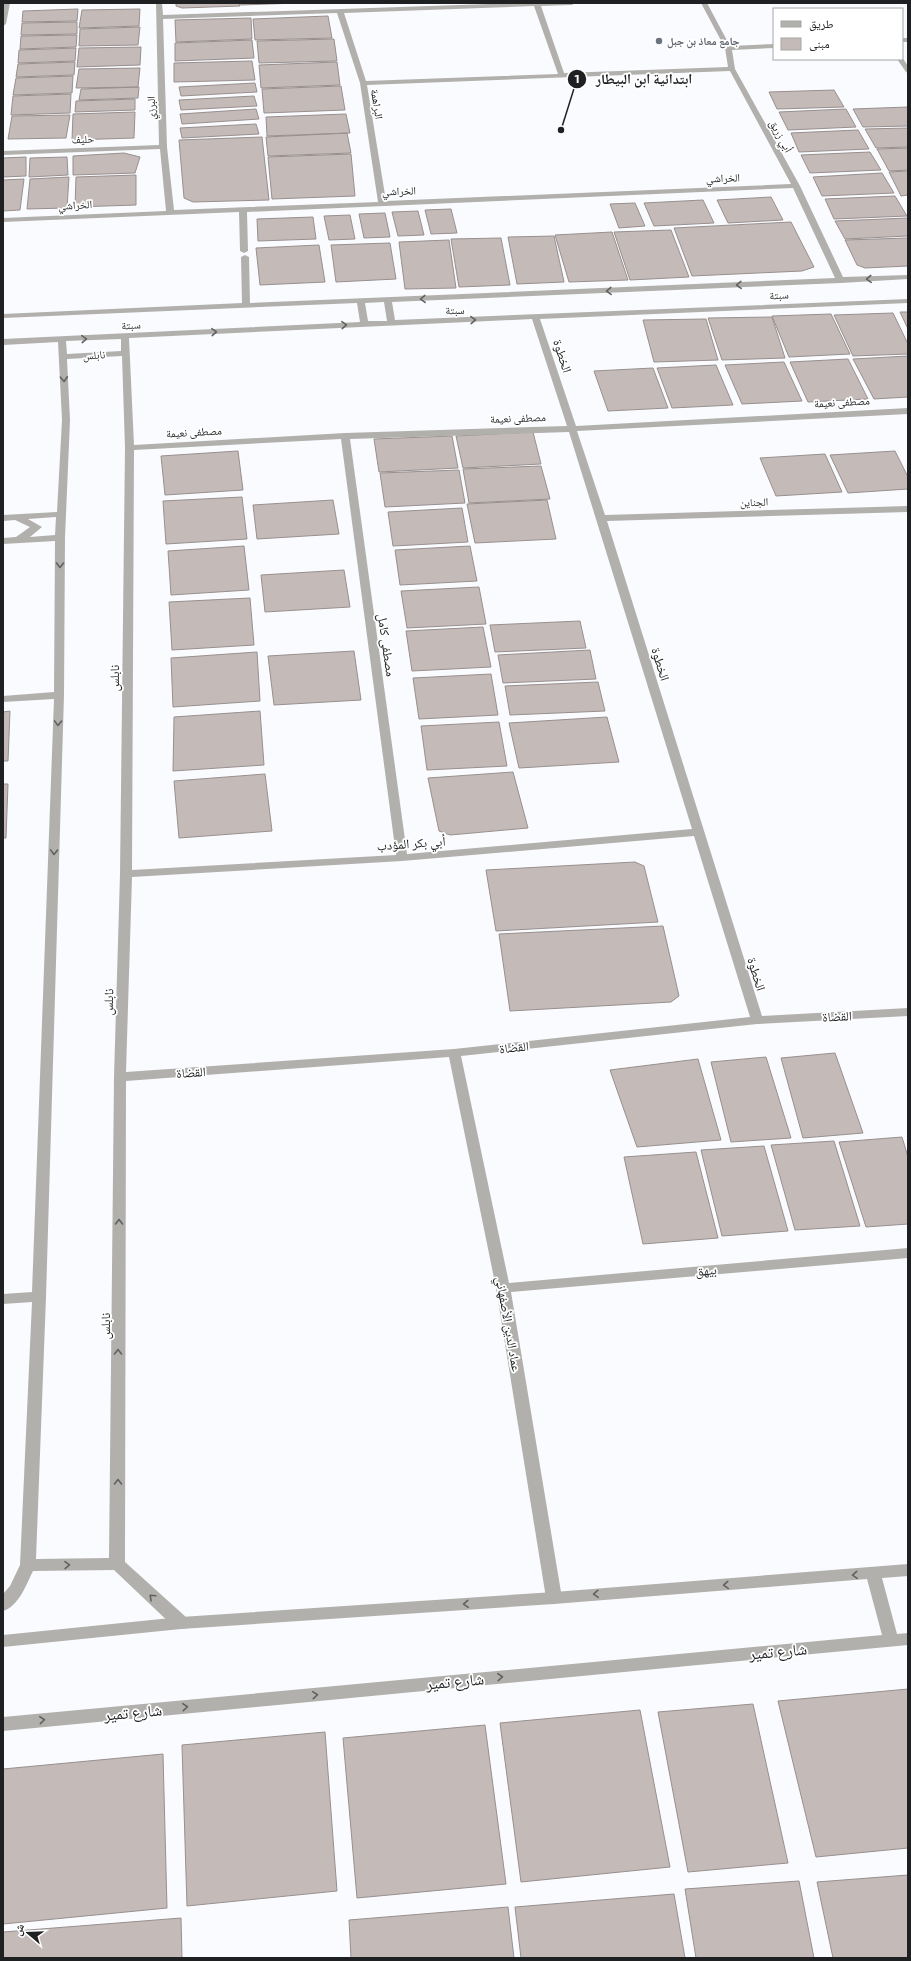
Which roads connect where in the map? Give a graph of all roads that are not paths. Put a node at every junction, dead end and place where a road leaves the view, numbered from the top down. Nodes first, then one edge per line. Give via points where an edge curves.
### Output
1 (7, 3) edge
2 (159, 3) edge
3 (572, 3) edge
4 (704, 3) edge
5 (537, 5) junction
6 (340, 11) junction
7 (160, 17) junction
8 (3, 20) edge
9 (773, 46) edge
10 (728, 48) junction
11 (901, 60) edge
12 (732, 69) junction
13 (908, 71) edge
14 (562, 76) junction
15 (362, 83) junction
16 (163, 147) junction
17 (3, 153) edge
18 (796, 186) junction
19 (382, 203) junction
20 (243, 210) junction
21 (170, 212) junction
22 (3, 220) edge
23 (908, 277) edge
24 (841, 281) junction
25 (388, 300) junction
26 (361, 301) junction
27 (908, 301) edge
28 (246, 306) junction
29 (3, 316) edge
30 (536, 318) junction
31 (391, 323) junction
32 (364, 324) junction
33 (125, 336) junction
34 (62, 340) junction
35 (3, 342) edge
36 (124, 353) junction
37 (63, 357) junction
38 (908, 411) edge
39 (571, 429) junction
40 (345, 436) junction
41 (130, 448) junction
42 (908, 509) edge
43 (62, 514) junction
44 (16, 517) junction
45 (3, 518) edge
46 (601, 518) junction
47 (60, 538) junction
48 (18, 540) junction
49 (3, 541) edge
50 (59, 695) junction
51 (3, 699) edge
52 (698, 832) junction
53 (402, 858) junction
54 (126, 874) junction
55 (908, 1012) edge
56 (757, 1020) junction
57 (454, 1053) junction
58 (120, 1077) junction
59 (908, 1253) edge
60 (503, 1288) junction
61 (39, 1297) junction
62 (3, 1299) edge
63 (117, 1564) junction
64 (28, 1565) junction
65 (908, 1570) edge
66 (873, 1573) junction
67 (554, 1598) junction
68 (3, 1606) edge
69 (180, 1623) junction
70 (908, 1639) edge
71 (891, 1640) junction
72 (3, 1641) edge
73 (3, 1724) edge

1 - 8 street
2 - 7 street, البرزي
3 - 5 street
4 - 10 street, أبي زريق
5 - 6 street
5 - 14 street
6 - 7 street
6 - 15 street, البراهمة
7 - 16 street, البرزي
9 - 10 street
10 - 12 street, أبي زريق
11 - 13 street
12 - 14 street
12 - 18 street, أبي زريق
14 - 15 street
15 - 19 street, البراهمة
16 - 17 street, حليف
16 - 21 street, البرزي
18 - 19 street, الخراشي
18 - 24 street, أبي زريق
19 - 20 street, الخراشي
20 - 21 street, الخراشي
20 - 28 street
21 - 22 street, الخراشي
23 -> 24 street, سبتة
24 -> 25 street, سبتة
25 - 26 street, سبتة
25 - 31 street
26 - 28 street, سبتة
26 - 32 street
27 - 30 street, سبتة
28 - 29 street, سبتة
31 -> 30 street, سبتة
30 - 39 street, الخطوة
31 - 32 street, سبتة
33 -> 32 street, سبتة
34 -> 33 street, سبتة
33 - 36 street, نابلس
34 - 35 street, سبتة
34 - 37 street, نابلس
36 - 37 street, نابلس
36 - 41 street, نابلس
37 -> 43 street, نابلس via 66,420
38 - 39 street, مصطفى نعيمة
39 - 40 street, مصطفى نعيمة
39 - 46 street, الخطوة
40 - 41 street, مصطفى نعيمة
40 - 53 street, مصطفى كامل
41 - 54 street, نابلس
42 - 46 street, الجناين
43 - 44 street
43 - 47 street, نابلس
44 - 45 street
44 - 48 street via 37,527
46 - 52 street, الخطوة
47 - 48 street
47 -> 50 street, نابلس
48 - 49 street
50 - 51 street
50 -> 61 street, نابلس
52 - 53 street, أبي بكر المؤدب
52 - 56 street, الخطوة
53 - 54 street, أبي بكر المؤدب
54 - 58 street, نابلس
55 - 56 street, القضاة
56 - 57 street, القضاة
57 - 58 street, القضاة
57 - 60 street, عماد الدين الأصفهاني
63 -> 58 street, نابلس
59 - 60 street, بيهق
60 - 67 street, عماد الدين الأصفهاني
61 - 62 street
61 - 64 street, نابلس
64 -> 63 street
69 -> 63 street
64 - 68 street, نابلس via 16,1590
65 - 66 street
66 -> 67 street
66 - 71 street
67 -> 69 street
69 - 72 street
70 - 71 street, شارع تمير
73 -> 71 street, شارع تمير

